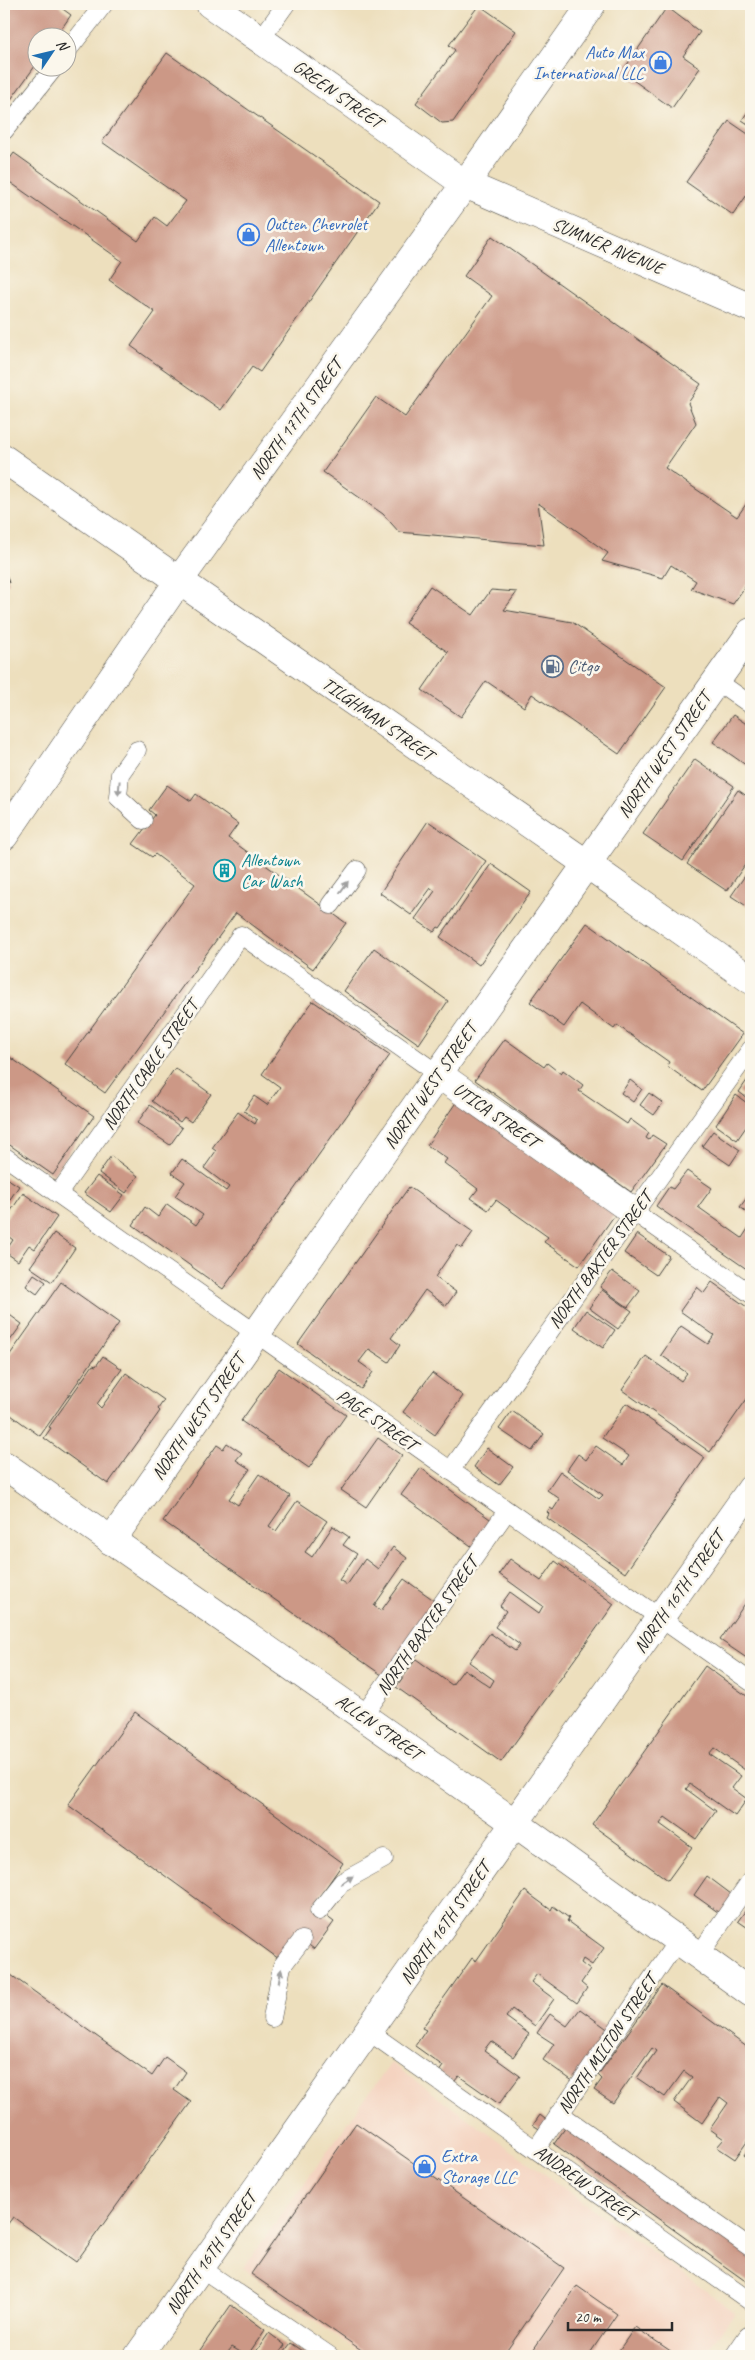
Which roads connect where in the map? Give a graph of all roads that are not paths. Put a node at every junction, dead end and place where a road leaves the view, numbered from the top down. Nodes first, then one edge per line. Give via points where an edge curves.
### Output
1 (104, 4) edge
2 (210, 4) edge
3 (286, 4) edge
4 (592, 4) edge
5 (78, 37) edge
6 (261, 40) junction
7 (46, 78) edge
8 (4, 131) edge
9 (465, 184) junction
10 (751, 308) edge
11 (4, 459) edge
12 (178, 582) junction
13 (751, 632) edge
14 (717, 680) junction
15 (751, 705) edge
16 (137, 750) dead end
17 (143, 820) dead end
18 (4, 836) edge
19 (587, 864) junction
20 (357, 870) dead end
21 (331, 904) dead end
22 (241, 935) joint
23 (751, 980) edge
24 (751, 1050) edge
25 (438, 1074) junction
26 (4, 1156) edge
27 (58, 1194) junction
28 (634, 1212) junction
29 (751, 1294) edge
30 (256, 1334) junction
31 (4, 1466) edge
32 (450, 1470) junction
33 (751, 1489) edge
34 (507, 1511) junction
35 (112, 1541) junction
36 (660, 1619) junction
37 (751, 1682) edge
38 (363, 1716) junction
39 (515, 1823) junction
40 (384, 1859) dead end
41 (751, 1880) edge
42 (320, 1911) dead end
43 (302, 1940) dead end
44 (688, 1948) junction
45 (751, 1993) edge
46 (272, 2018) dead end
47 (368, 2031) junction
48 (560, 2113) junction
49 (536, 2149) junction
50 (751, 2248) edge
51 (201, 2268) junction
52 (751, 2302) edge
53 (751, 2340) edge
54 (138, 2356) edge
55 (330, 2356) edge
56 (740, 2356) edge

1 - 5 lane
2 - 6 street, GREEN STREET
3 - 6 lane
4 - 9 street, NORTH 17TH STREET
6 - 9 street, GREEN STREET
7 - 8 lane
9 - 10 street, SUMNER AVENUE
9 - 12 street, NORTH 17TH STREET
11 - 12 street, TILGHMAN STREET
12 - 18 street, NORTH 17TH STREET
12 - 19 street, TILGHMAN STREET
13 - 14 street, NORTH WEST STREET
14 - 15 lane
14 - 19 street, NORTH WEST STREET
16 -> 17 lane via 120,774 118,797
19 - 23 street, TILGHMAN STREET
19 - 25 street, NORTH WEST STREET
21 -> 20 lane
22 - 25 lane, UTICA STREET
22 - 27 lane, NORTH CABLE STREET
24 - 28 lane, NORTH BAXTER STREET
25 - 28 street, UTICA STREET
25 - 30 street, NORTH WEST STREET
26 - 27 lane, PAGE STREET
27 - 30 lane, PAGE STREET
28 - 29 lane, UTICA STREET
28 - 32 lane, NORTH BAXTER STREET
30 - 32 lane, PAGE STREET
30 - 35 street, NORTH WEST STREET
31 - 35 street, ALLEN STREET
32 - 34 lane, PAGE STREET
33 - 36 street, NORTH 16TH STREET
34 - 36 lane, PAGE STREET
34 - 38 lane, NORTH BAXTER STREET
35 - 38 street, ALLEN STREET
36 - 37 lane, PAGE STREET
36 - 39 street, NORTH 16TH STREET
38 - 39 street, ALLEN STREET
39 - 44 street, ALLEN STREET
39 - 47 street, NORTH 16TH STREET
42 -> 40 lane via 342,1882
41 - 44 lane, NORTH MILTON STREET
46 -> 43 lane via 282,1966
44 - 45 street, ALLEN STREET
44 - 48 lane, NORTH MILTON STREET
47 - 49 lane, ANDREW STREET
47 - 51 street, NORTH 16TH STREET
48 - 49 lane, NORTH MILTON STREET
48 - 50 lane
49 - 52 lane, ANDREW STREET
51 - 54 street, NORTH 16TH STREET
51 - 55 lane
53 - 56 street

